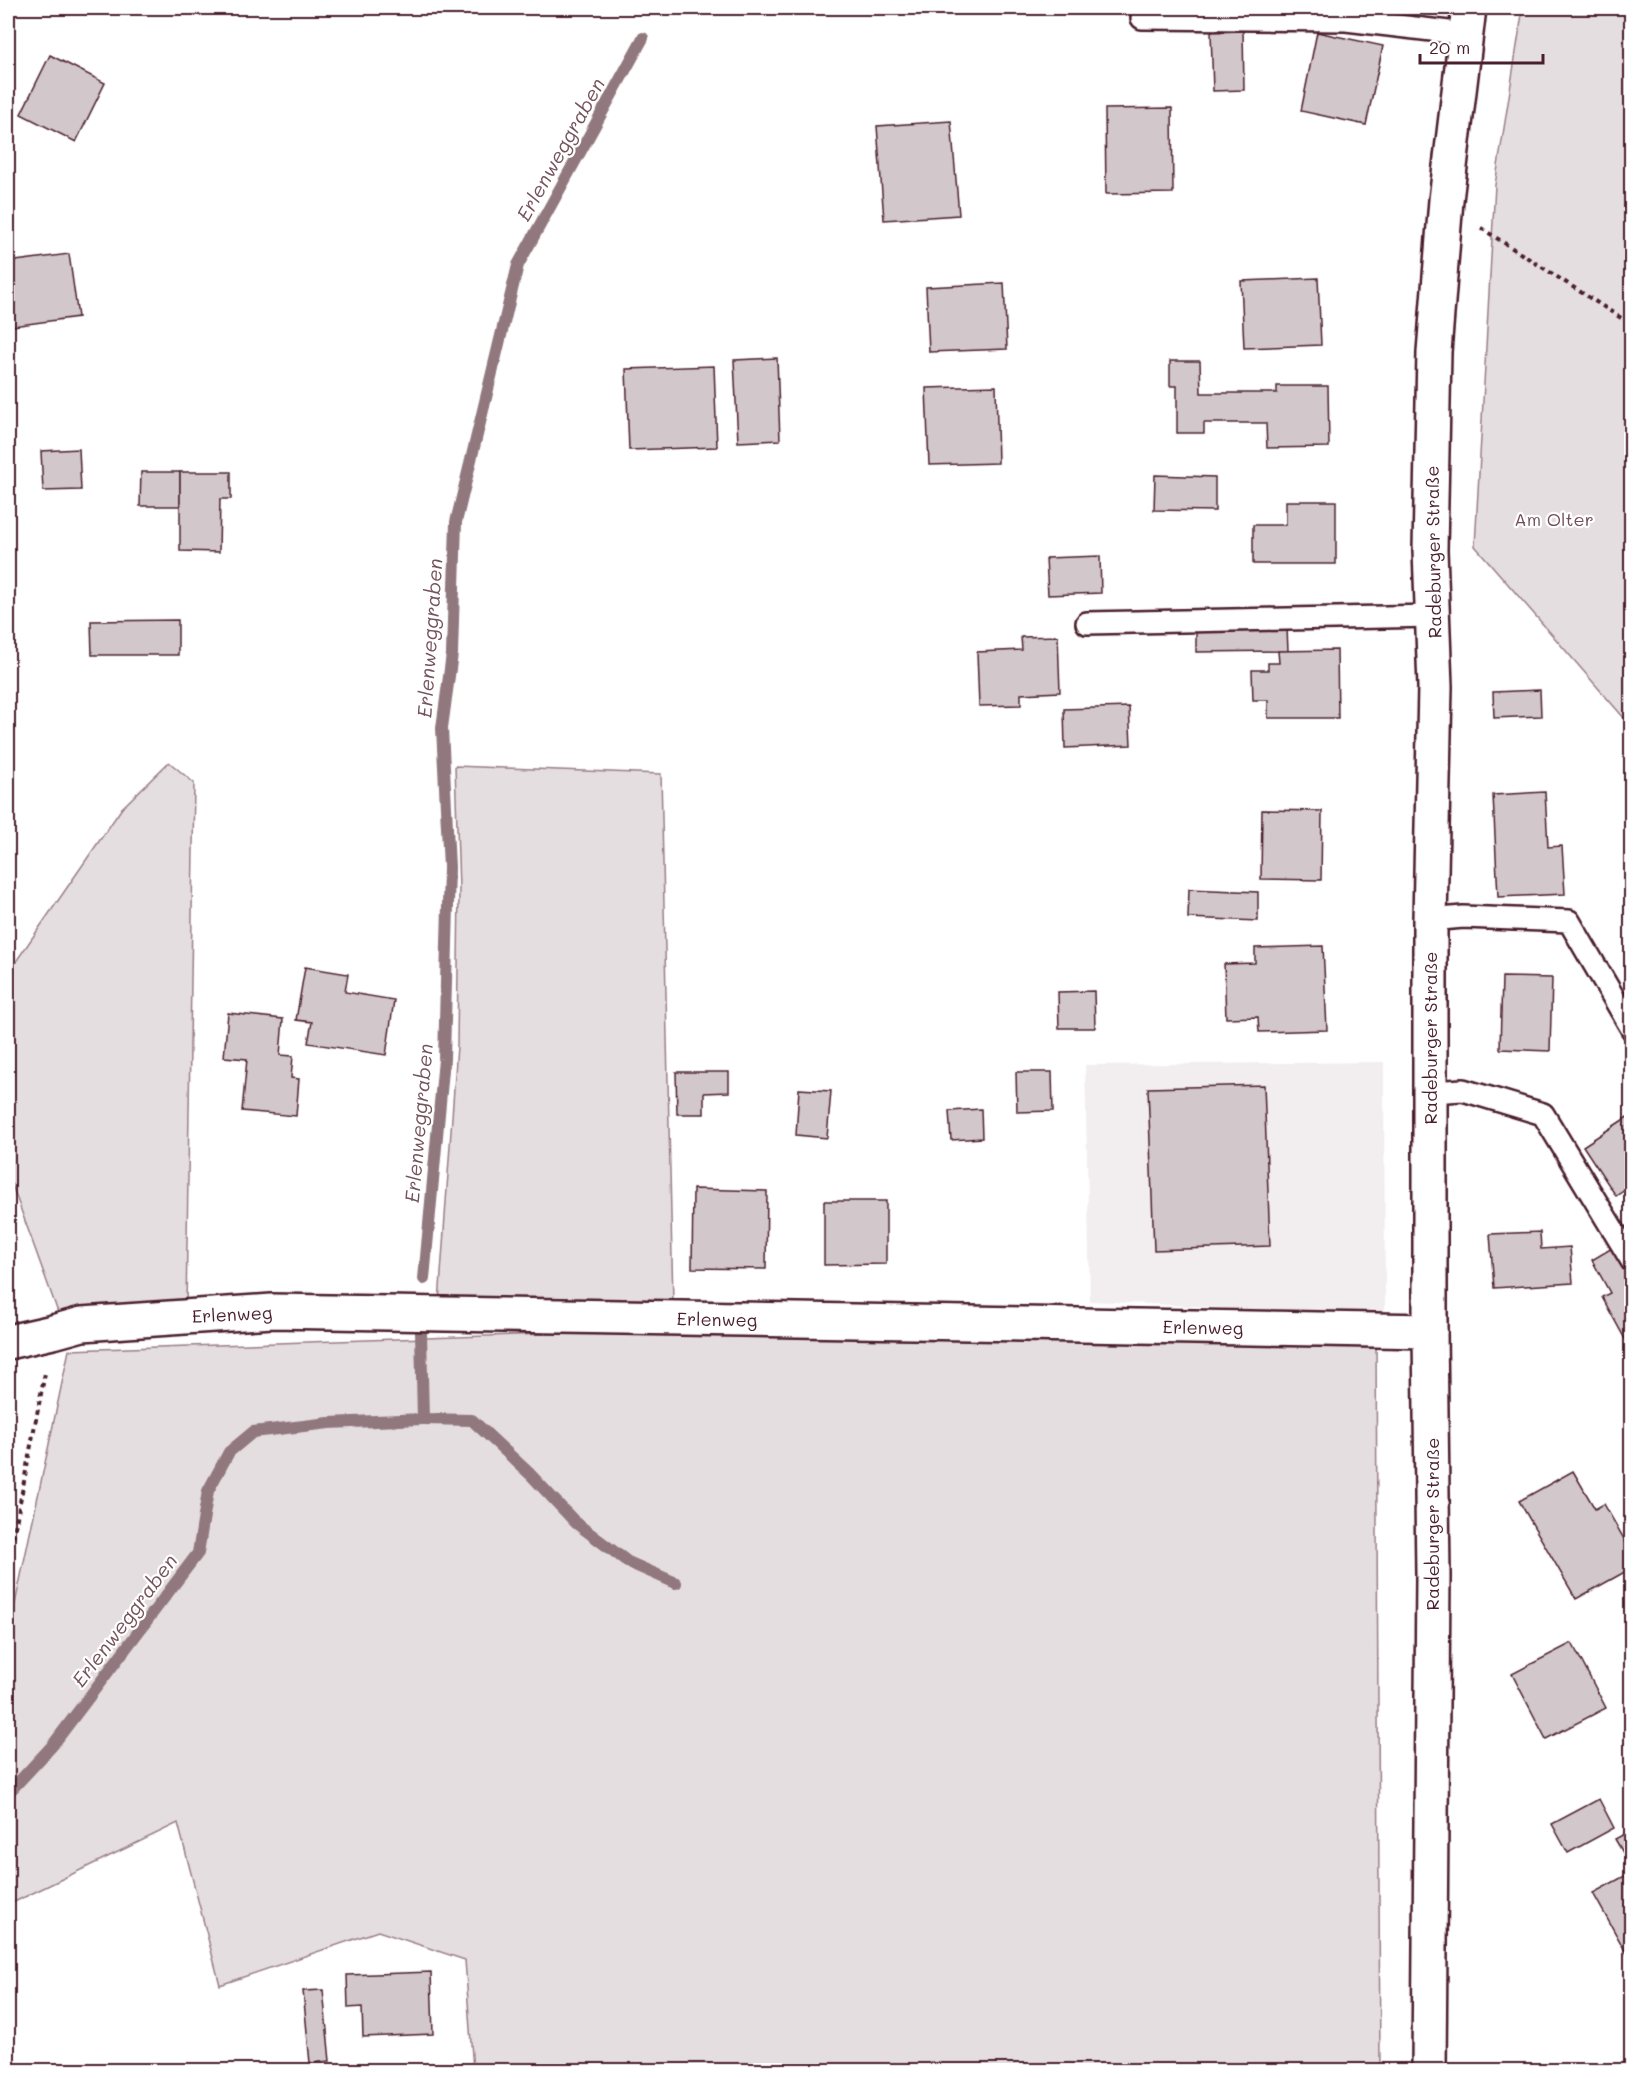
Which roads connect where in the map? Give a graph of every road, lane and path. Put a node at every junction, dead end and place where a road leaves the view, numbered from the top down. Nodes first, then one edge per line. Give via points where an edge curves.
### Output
1 (1142, 18) dead end
2 (1468, 21) edge
3 (1476, 224) dead end
4 (1632, 325) edge
5 (1432, 616) junction
6 (1087, 623) dead end
7 (1430, 920) junction
8 (1632, 1029) edge
9 (1430, 1092) junction
10 (1632, 1261) edge
11 (1430, 1331) junction
12 (53, 1332) junction
13 (8, 1342) edge
14 (8, 1564) edge
15 (1429, 2070) edge

1 - 2 lane
2 - 5 main road, Radeburger Straße via 1446,200 1434,352
3 - 4 path
5 - 6 lane
5 - 7 main road, Radeburger Straße via 1435,687
7 - 8 lane via 1462,917 1569,921
7 - 9 main road, Radeburger Straße
9 - 10 lane via 1463,1090 1543,1114
9 - 11 main road, Radeburger Straße
11 - 12 main road, Erlenweg via 272,1311 82,1324
11 - 15 main road, Radeburger Straße via 1433,1575
12 - 13 main road, Erlenweg
12 - 14 path

